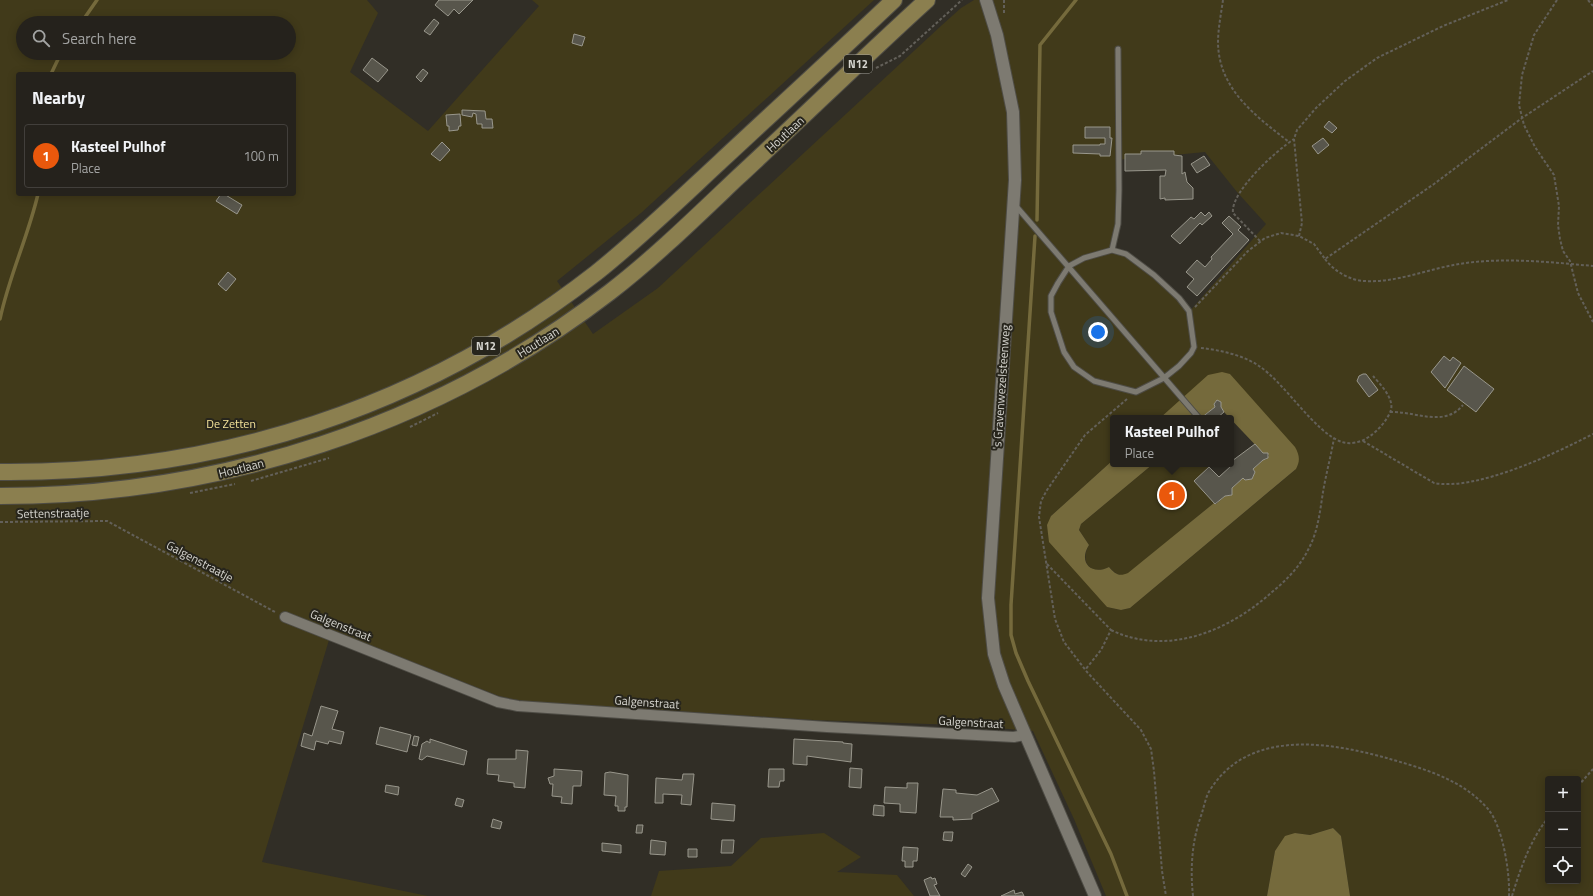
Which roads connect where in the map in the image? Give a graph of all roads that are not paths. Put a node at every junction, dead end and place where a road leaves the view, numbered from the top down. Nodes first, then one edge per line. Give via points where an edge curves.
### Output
1 (894, 0) edge
2 (927, 0) edge
3 (986, 0) edge
4 (995, 0) edge
5 (997, 35) junction
6 (1118, 49) dead end
7 (1014, 203) junction
8 (1112, 250) junction
9 (1069, 266) junction
10 (1164, 378) junction
11 (1196, 415) edge
12 (0, 472) edge
13 (0, 496) edge
14 (285, 617) road end
15 (1024, 735) junction
16 (1095, 896) edge

1 - 12 main road, Houtlaan / N12 via 652,225 596,273 554,304 453,365 357,409 263,441 140,465 96,470
2 - 13 main road, Houtlaan / N12 via 636,271 567,324 510,360 412,410 366,430 228,471 187,480 107,491
3 - 5 street, 's Gravenwezelsteenweg
4 - 5 street, 's Gravenwezelsteenweg
5 - 7 street, 's Gravenwezelsteenweg via 1013,112
6 - 8 lane via 1118,224
7 - 9 lane
7 - 15 street, 's Gravenwezelsteenweg via 988,598 994,654
8 - 9 lane via 1084,258
8 - 10 lane via 1126,254 1154,275 1179,298 1189,312 1194,347 1179,366
9 - 10 lane
9 - 10 lane via 1051,296 1051,312 1064,352 1074,367 1094,381 1136,392
10 - 11 lane
14 - 15 street, Galgenstraat via 498,702 518,706 826,727 1014,737
15 - 16 street, 's Gravenwezelsteenweg

